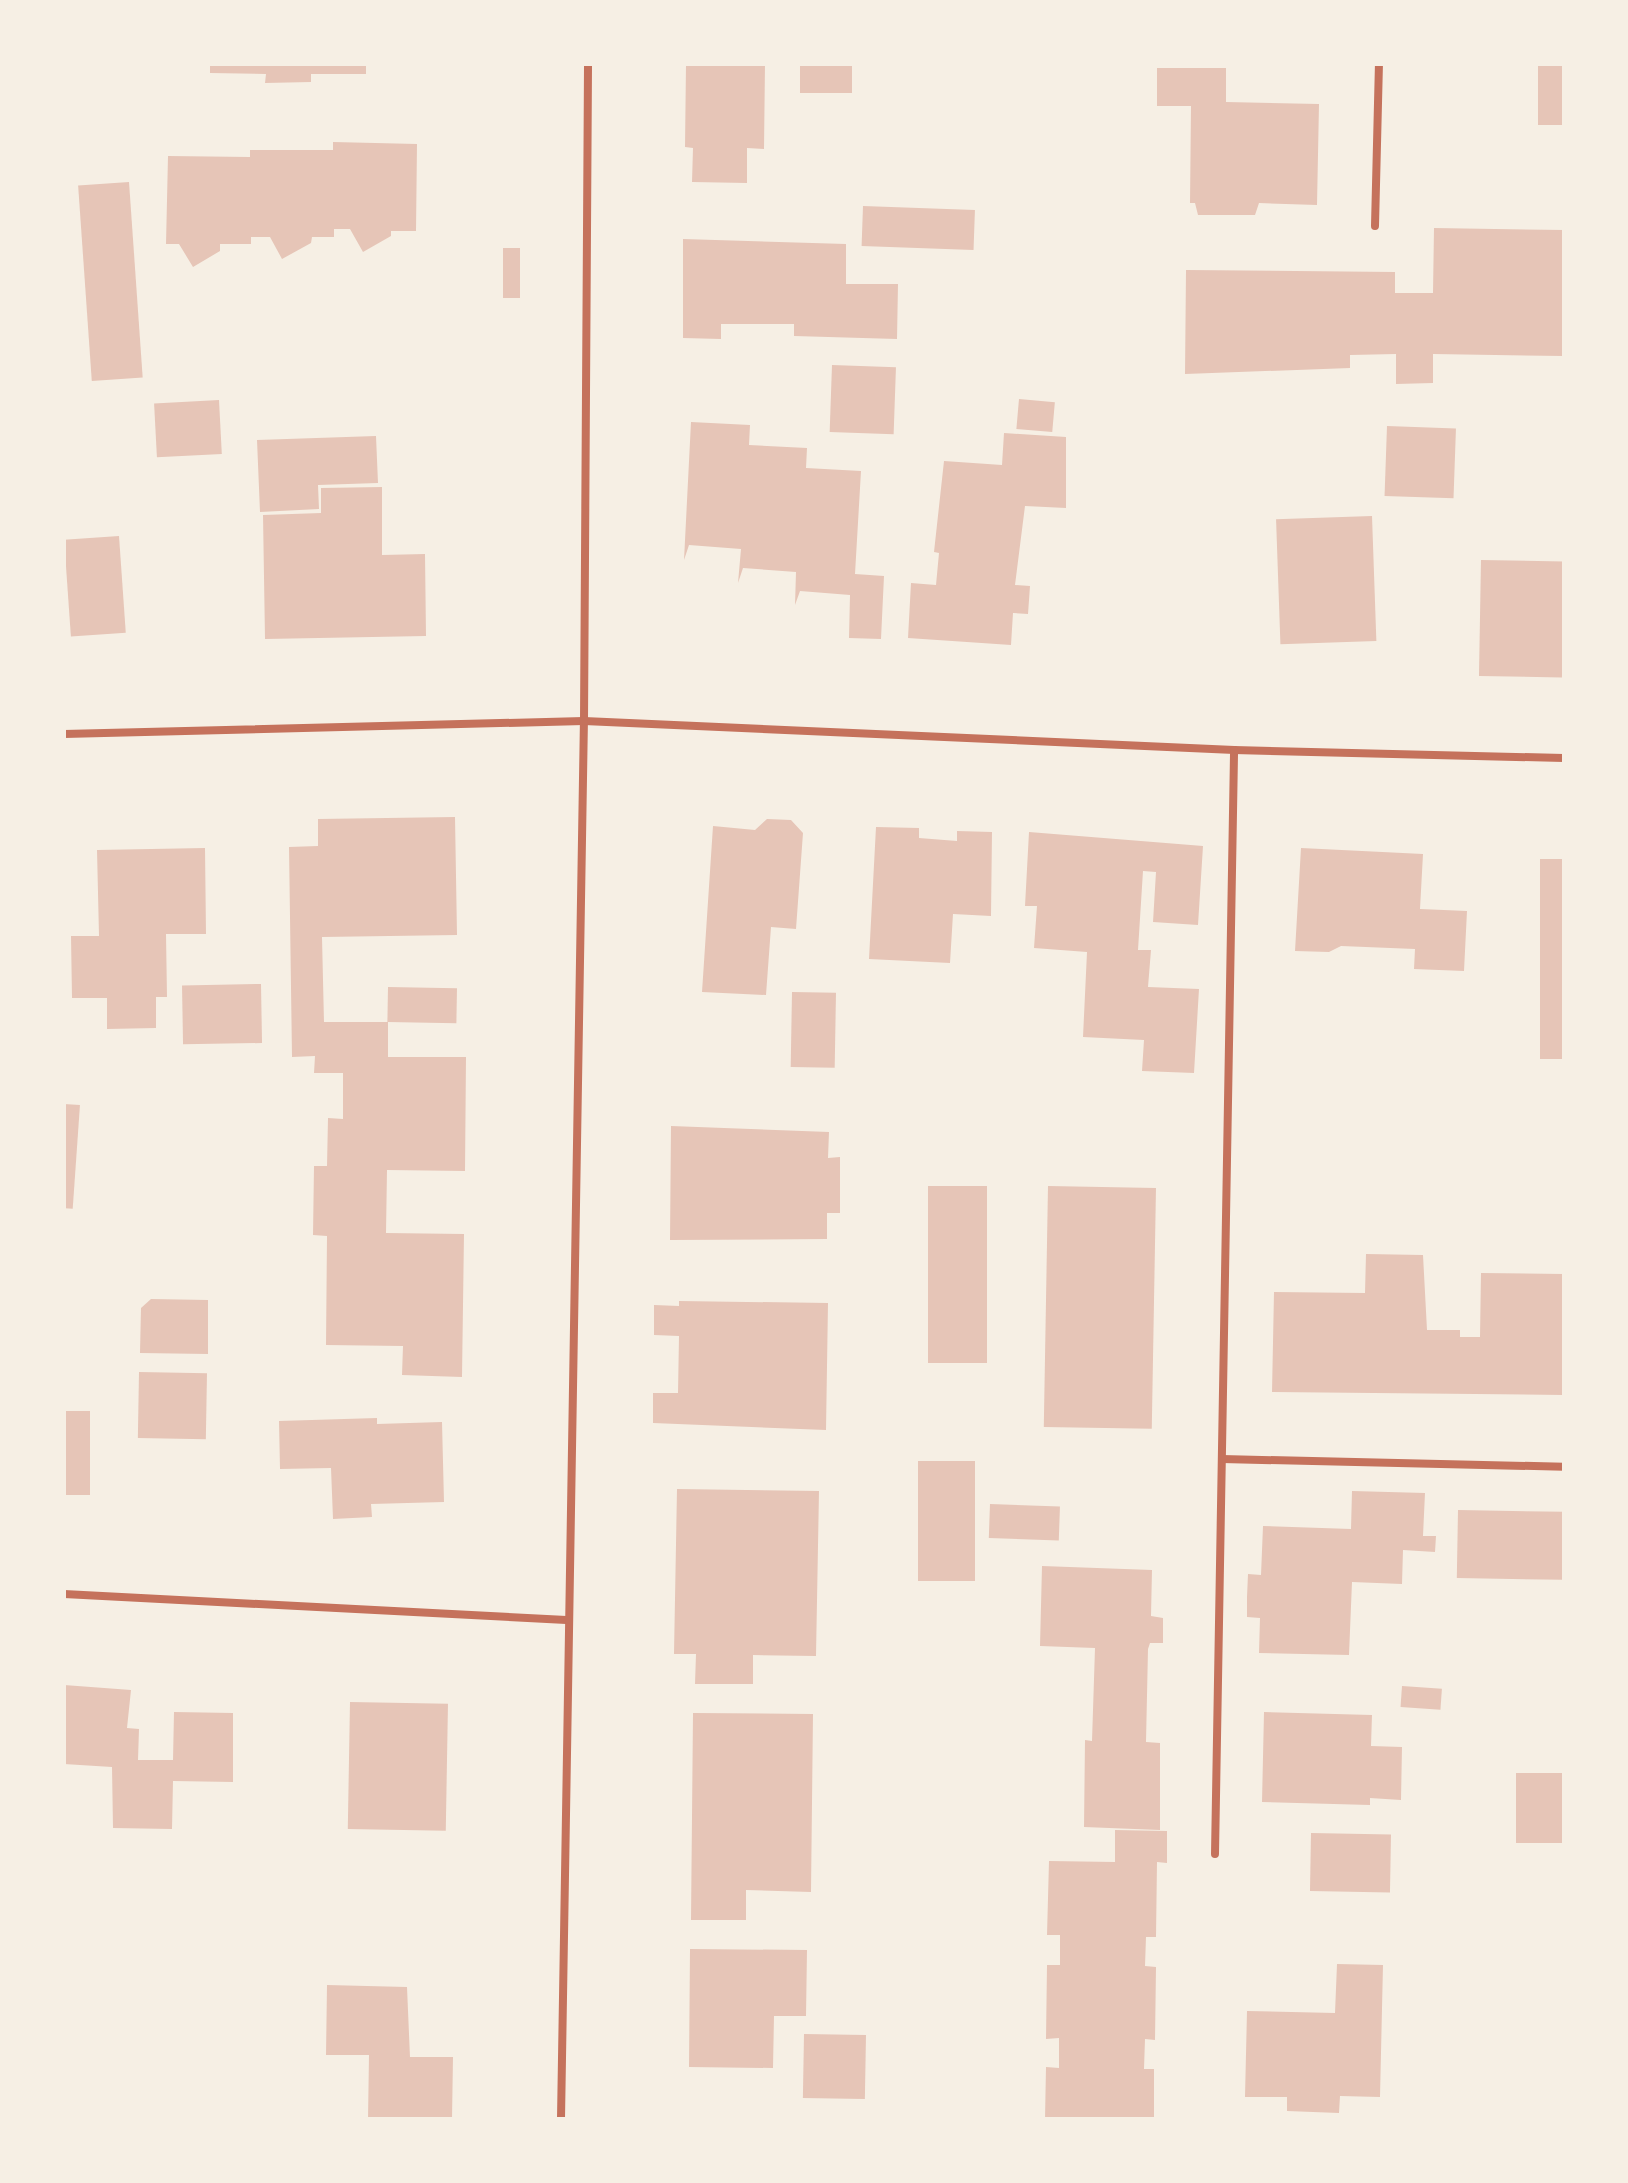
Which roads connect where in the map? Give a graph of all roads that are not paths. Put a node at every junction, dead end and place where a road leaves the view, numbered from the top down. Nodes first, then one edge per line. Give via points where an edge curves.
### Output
1 (588, 64) edge
2 (1379, 64) edge
3 (1375, 226) dead end
4 (584, 721) junction
5 (64, 734) edge
6 (1234, 750) junction
7 (1564, 758) edge
8 (1222, 1459) junction
9 (1564, 1467) edge
10 (64, 1594) edge
11 (566, 1620) junction
12 (1215, 1854) dead end
13 (561, 2119) edge

1 - 4 street
2 - 3 street
4 - 5 street
4 - 6 street
4 - 11 street
6 - 7 street
6 - 8 street
8 - 9 street
8 - 12 street
10 - 11 street
11 - 13 street

